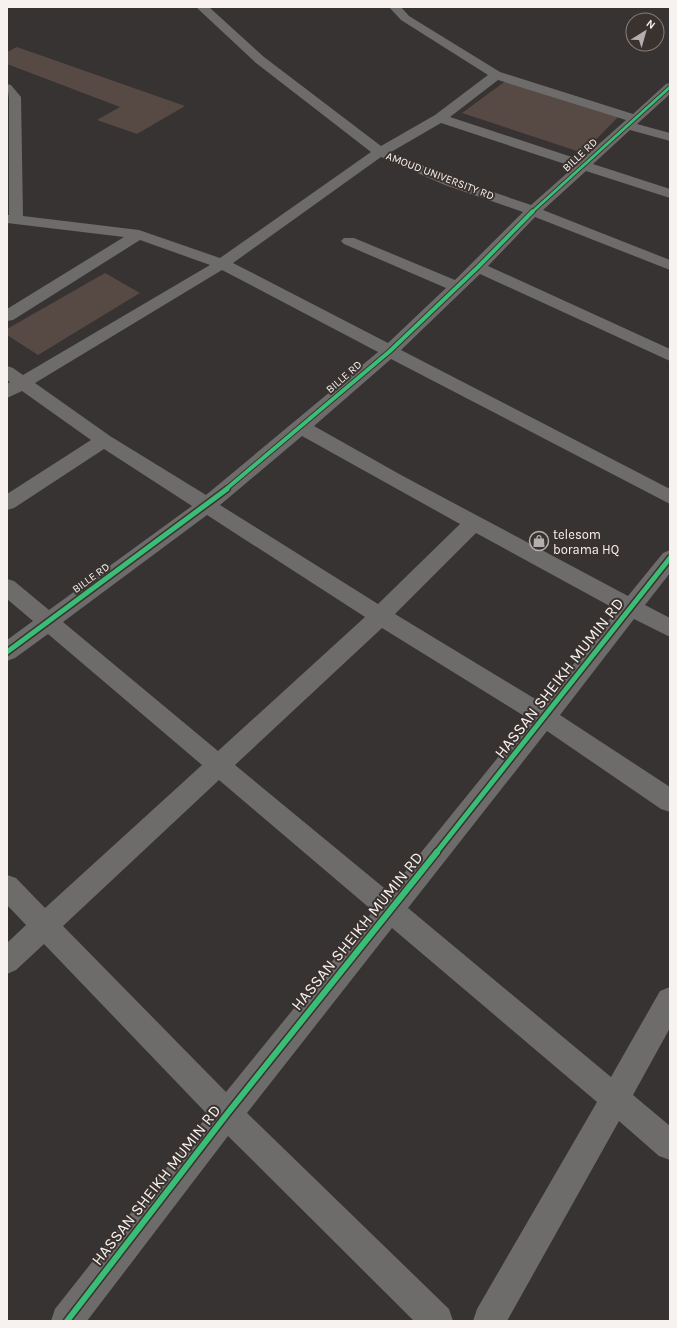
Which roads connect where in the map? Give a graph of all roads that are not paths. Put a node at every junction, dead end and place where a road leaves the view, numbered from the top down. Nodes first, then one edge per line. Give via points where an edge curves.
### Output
1 (202, 7) edge
2 (395, 7) edge
3 (496, 75) junction
4 (670, 87) edge
5 (7, 88) edge
6 (440, 118) junction
7 (631, 122) junction
8 (670, 137) edge
9 (380, 152) junction
10 (583, 165) junction
11 (670, 194) edge
12 (534, 211) junction
13 (11, 220) edge
14 (139, 234) junction
15 (349, 241) dead end
16 (222, 264) junction
17 (670, 265) edge
18 (478, 267) junction
19 (457, 287) junction
20 (7, 316) edge
21 (390, 351) junction
22 (670, 356) edge
23 (12, 383) edge
24 (301, 427) junction
25 (104, 440) junction
26 (670, 497) edge
27 (7, 503) edge
28 (207, 505) junction
29 (473, 523) junction
30 (670, 558) edge
31 (7, 586) edge
32 (631, 607) junction
33 (380, 616) junction
34 (49, 621) junction
35 (670, 628) edge
36 (7, 652) edge
37 (545, 717) junction
38 (219, 764) junction
39 (670, 800) edge
40 (7, 887) edge
41 (391, 910) junction
42 (45, 925) junction
43 (7, 961) edge
44 (670, 1001) edge
45 (615, 1100) junction
46 (227, 1114) junction
47 (670, 1145) edge
48 (67, 1321) edge
49 (437, 1321) edge
50 (488, 1321) edge

1 - 9 street, AMOUD UNIVERSITY RD via 260,60
2 - 3 street via 405,18 441,38
3 - 6 street
3 - 7 street
4 - 7 street, BILLE RD
5 - 13 street via 15,97
6 - 9 street
6 - 10 street
7 - 8 street
7 - 10 street, BILLE RD
9 - 12 street, AMOUD UNIVERSITY RD via 450,182
9 - 16 street
10 - 11 street
10 - 12 street, BILLE RD
12 - 17 street, AMOUD UNIVERSITY RD
12 - 18 street, BILLE RD
13 - 14 street
14 - 16 street
14 - 20 street
15 - 19 street
16 - 21 street
16 - 23 street
18 - 19 street, BILLE RD
18 - 22 street
19 - 21 street, BILLE RD
21 - 24 street, BILLE RD
21 - 26 street
23 - 25 street
24 - 28 street, BILLE RD
24 - 29 street
25 - 27 street
25 - 28 street
28 - 33 street
28 - 34 street, BILLE RD
29 - 32 street
29 - 33 street
30 - 32 street, HASSAN SHEIKH MUMIN RD
31 - 34 street
32 - 35 street
32 - 37 street, HASSAN SHEIKH MUMIN RD
33 - 37 street
33 - 38 street
34 - 36 street, BILLE RD
34 - 38 street
37 - 39 street
37 - 41 street, HASSAN SHEIKH MUMIN RD
38 - 41 street
38 - 42 street
40 - 42 street
41 - 45 street
41 - 46 street, HASSAN SHEIKH MUMIN RD
42 - 43 street
42 - 46 street
44 - 45 street
45 - 47 street
45 - 50 street
46 - 48 street, HASSAN SHEIKH MUMIN RD
46 - 49 street

